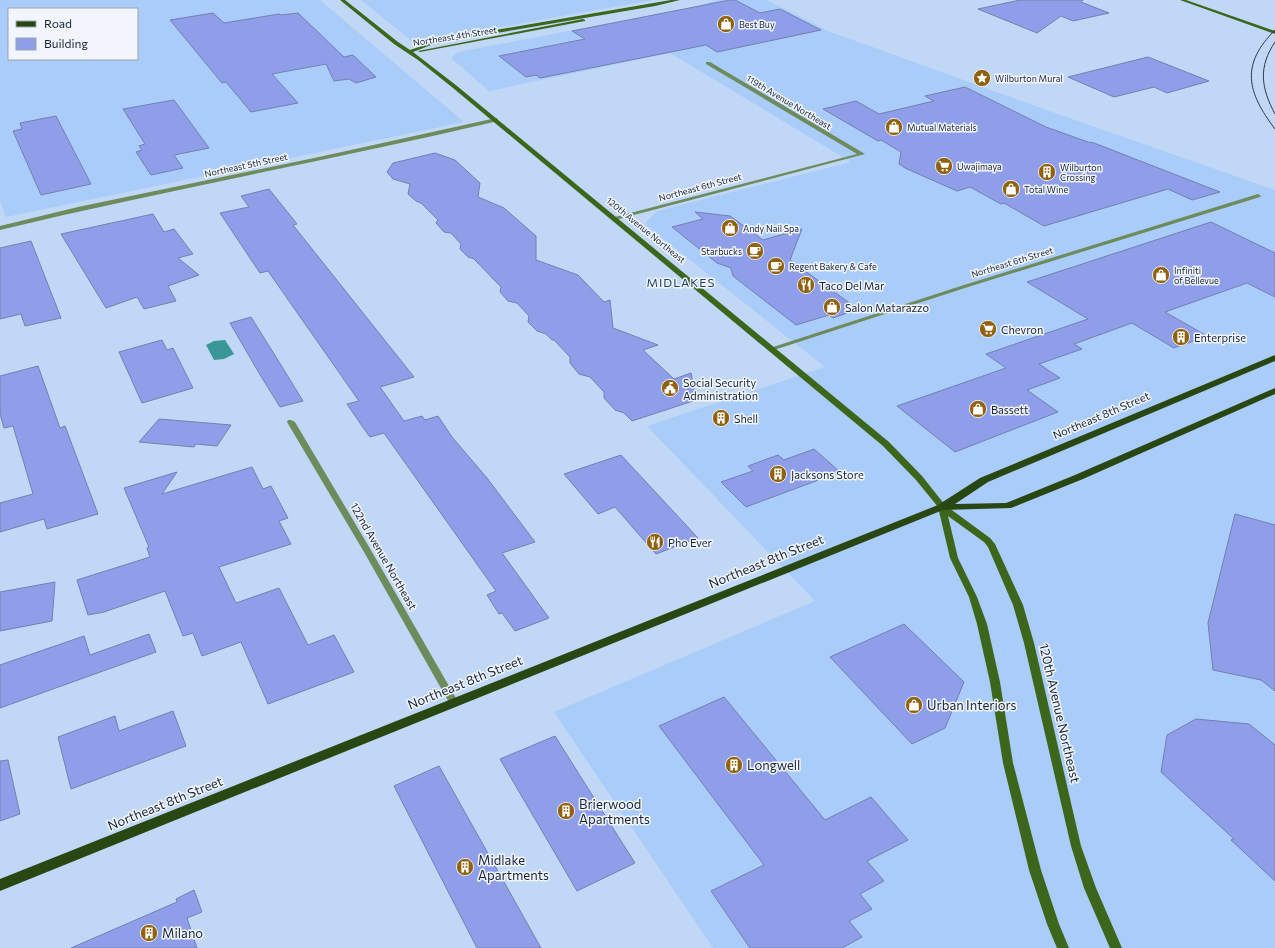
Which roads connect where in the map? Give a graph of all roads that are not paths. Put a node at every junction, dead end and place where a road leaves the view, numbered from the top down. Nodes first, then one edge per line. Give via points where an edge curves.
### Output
1 (342, 0) edge
2 (678, 0) edge
3 (1182, 0) edge
4 (1275, 33) edge
5 (409, 52) junction
6 (708, 63) dead end
7 (496, 120) junction
8 (862, 154) joint
9 (1258, 196) dead end
10 (613, 219) junction
11 (0, 228) edge
12 (772, 349) junction
13 (1275, 358) edge
14 (1275, 391) edge
15 (291, 422) dead end
16 (942, 507) junction
17 (454, 703) junction
18 (0, 885) edge
19 (1063, 948) edge
20 (1116, 948) edge

1 - 5 main road, 120th Avenue Northeast
2 - 5 main road, Northeast 4th Street via 599,15 577,22
3 - 4 main road
5 - 7 main road, 120th Avenue Northeast
6 - 8 street, 119th Avenue Northeast
7 - 10 main road, 120th Avenue Northeast
7 - 11 street, Northeast 5th Street
8 - 10 street, Northeast 6th Street
9 - 12 street, Northeast 6th Street
10 - 12 main road, 120th Avenue Northeast
12 - 16 main road, 120th Avenue Northeast via 886,444 919,478
13 - 16 main road, Northeast 8th Street via 984,480
14 - 16 main road, Northeast 8th Street via 1007,506
15 - 17 street, 122nd Avenue Northeast
16 - 17 main road, Northeast 8th Street
16 - 19 main road, 120th Avenue Northeast via 954,558 973,597 982,624 1010,770 1035,870
16 - 20 main road, 120th Avenue Northeast via 992,546 1018,605 1076,846 1090,888
17 - 18 main road, Northeast 8th Street

